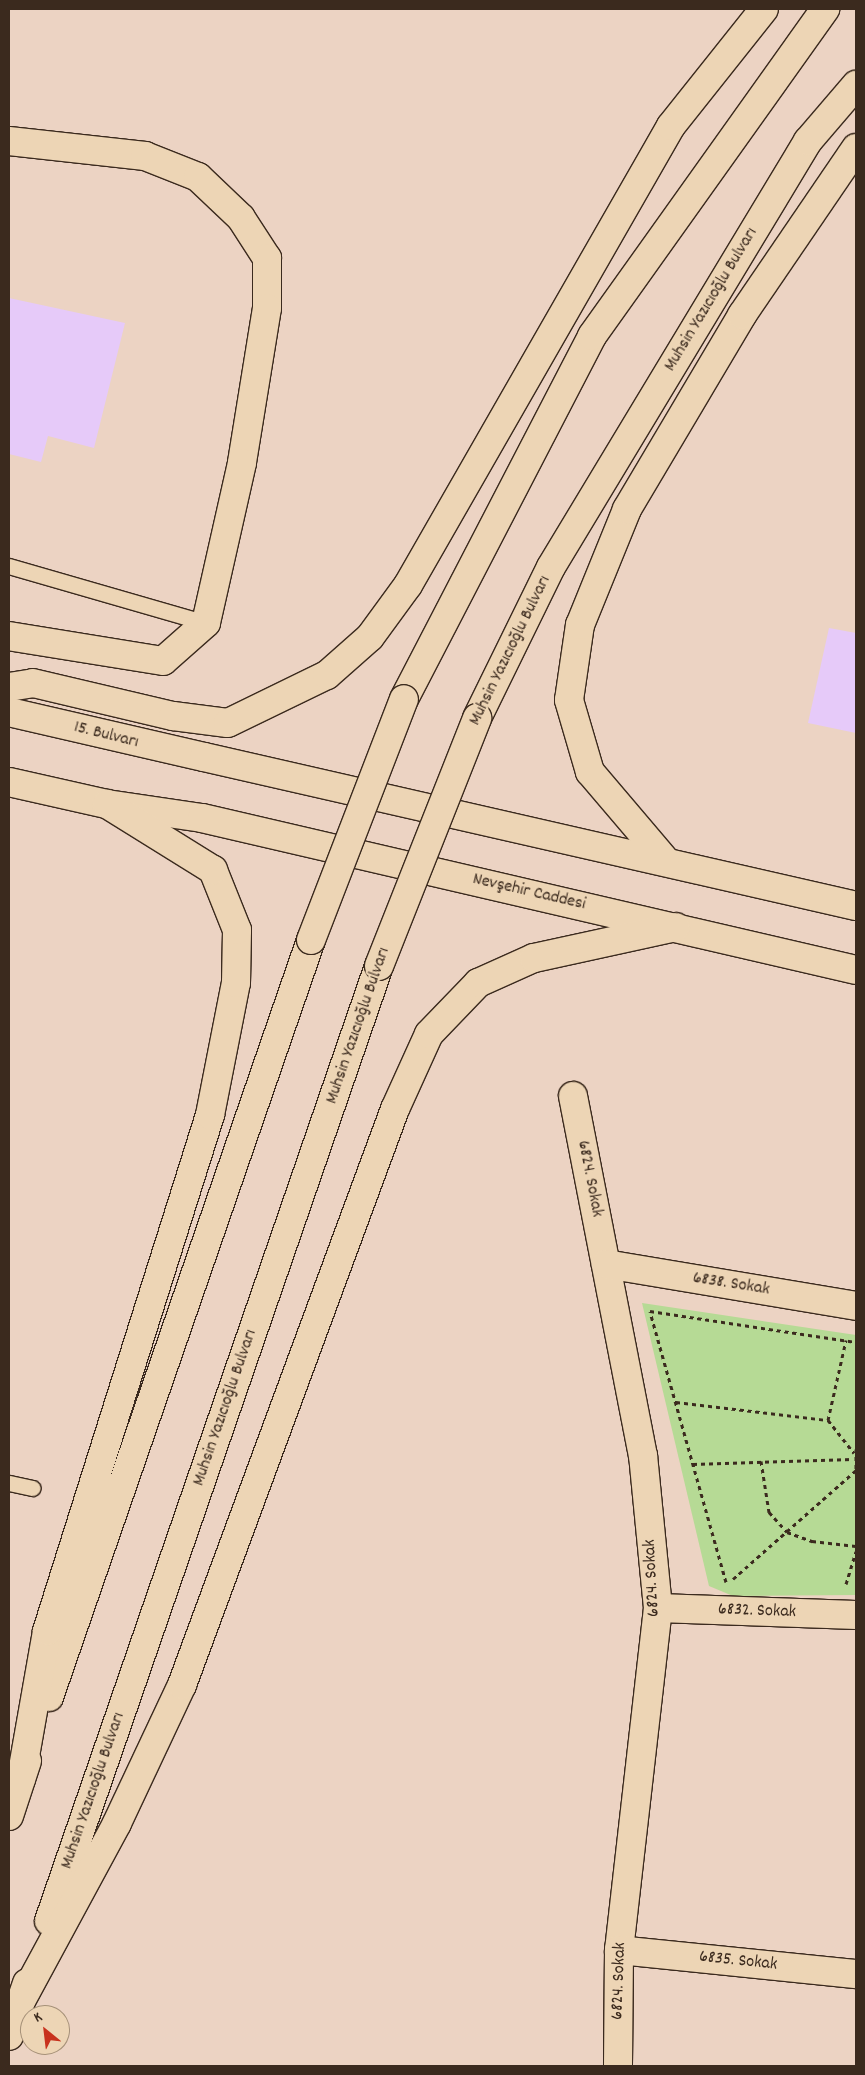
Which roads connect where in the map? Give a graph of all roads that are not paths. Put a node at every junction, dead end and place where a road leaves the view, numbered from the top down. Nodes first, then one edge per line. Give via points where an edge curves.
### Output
1 (764, 9) edge
2 (825, 9) edge
3 (856, 85) edge
4 (9, 141) edge
5 (856, 148) edge
6 (9, 566) edge
7 (206, 623) junction
8 (9, 636) edge
9 (9, 687) edge
10 (9, 712) edge
11 (9, 782) edge
12 (107, 804) junction
13 (665, 860) junction
14 (856, 906) edge
15 (676, 927) junction
16 (856, 970) edge
17 (573, 1096) dead end
18 (606, 1264) junction
19 (856, 1306) edge
20 (9, 1483) edge
21 (32, 1488) dead end
22 (658, 1608) junction
23 (856, 1615) edge
24 (20, 1779) junction
25 (9, 1816) edge
26 (619, 1950) junction
27 (856, 1974) edge
28 (22, 1999) junction
29 (9, 2036) edge
30 (618, 2066) edge

1 - 9 main road via 670,126 408,585 370,637 327,674 228,723 173,716 33,682
2 - 24 main road, bridge via 592,336 404,699 311,940
3 - 28 main road, Muhsin Yazıcıoğlu Bulvarı, bridge via 808,141 551,567 477,718 379,966
4 - 7 main road via 145,156 198,177 241,218 267,258 267,308 242,463
5 - 13 main road via 742,315 627,509 580,625 569,700 590,772
6 - 7 lane
7 - 8 main road via 163,661
10 - 13 main road, 15. Bulvarı
11 - 12 main road
12 - 15 main road, Nevşehir Caddesi via 202,818
12 - 24 main road via 213,870 238,930 236,983 210,1115 47,1631
13 - 14 main road
15 - 16 main road, Nevşehir Caddesi
15 - 28 main road via 526,962 478,983 429,1034 394,1109 182,1685 117,1823
17 - 18 main road, 6824. Sokak
18 - 19 main road, 6838. Sokak
18 - 22 main road, 6824. Sokak via 643,1455
20 - 21 lane
22 - 23 main road, 6832. Sokak
22 - 26 main road, 6824. Sokak
24 - 25 main road
26 - 27 main road, 6835. Sokak
26 - 30 main road, 6824. Sokak
28 - 29 main road, Muhsin Yazıcıoğlu Bulvarı

